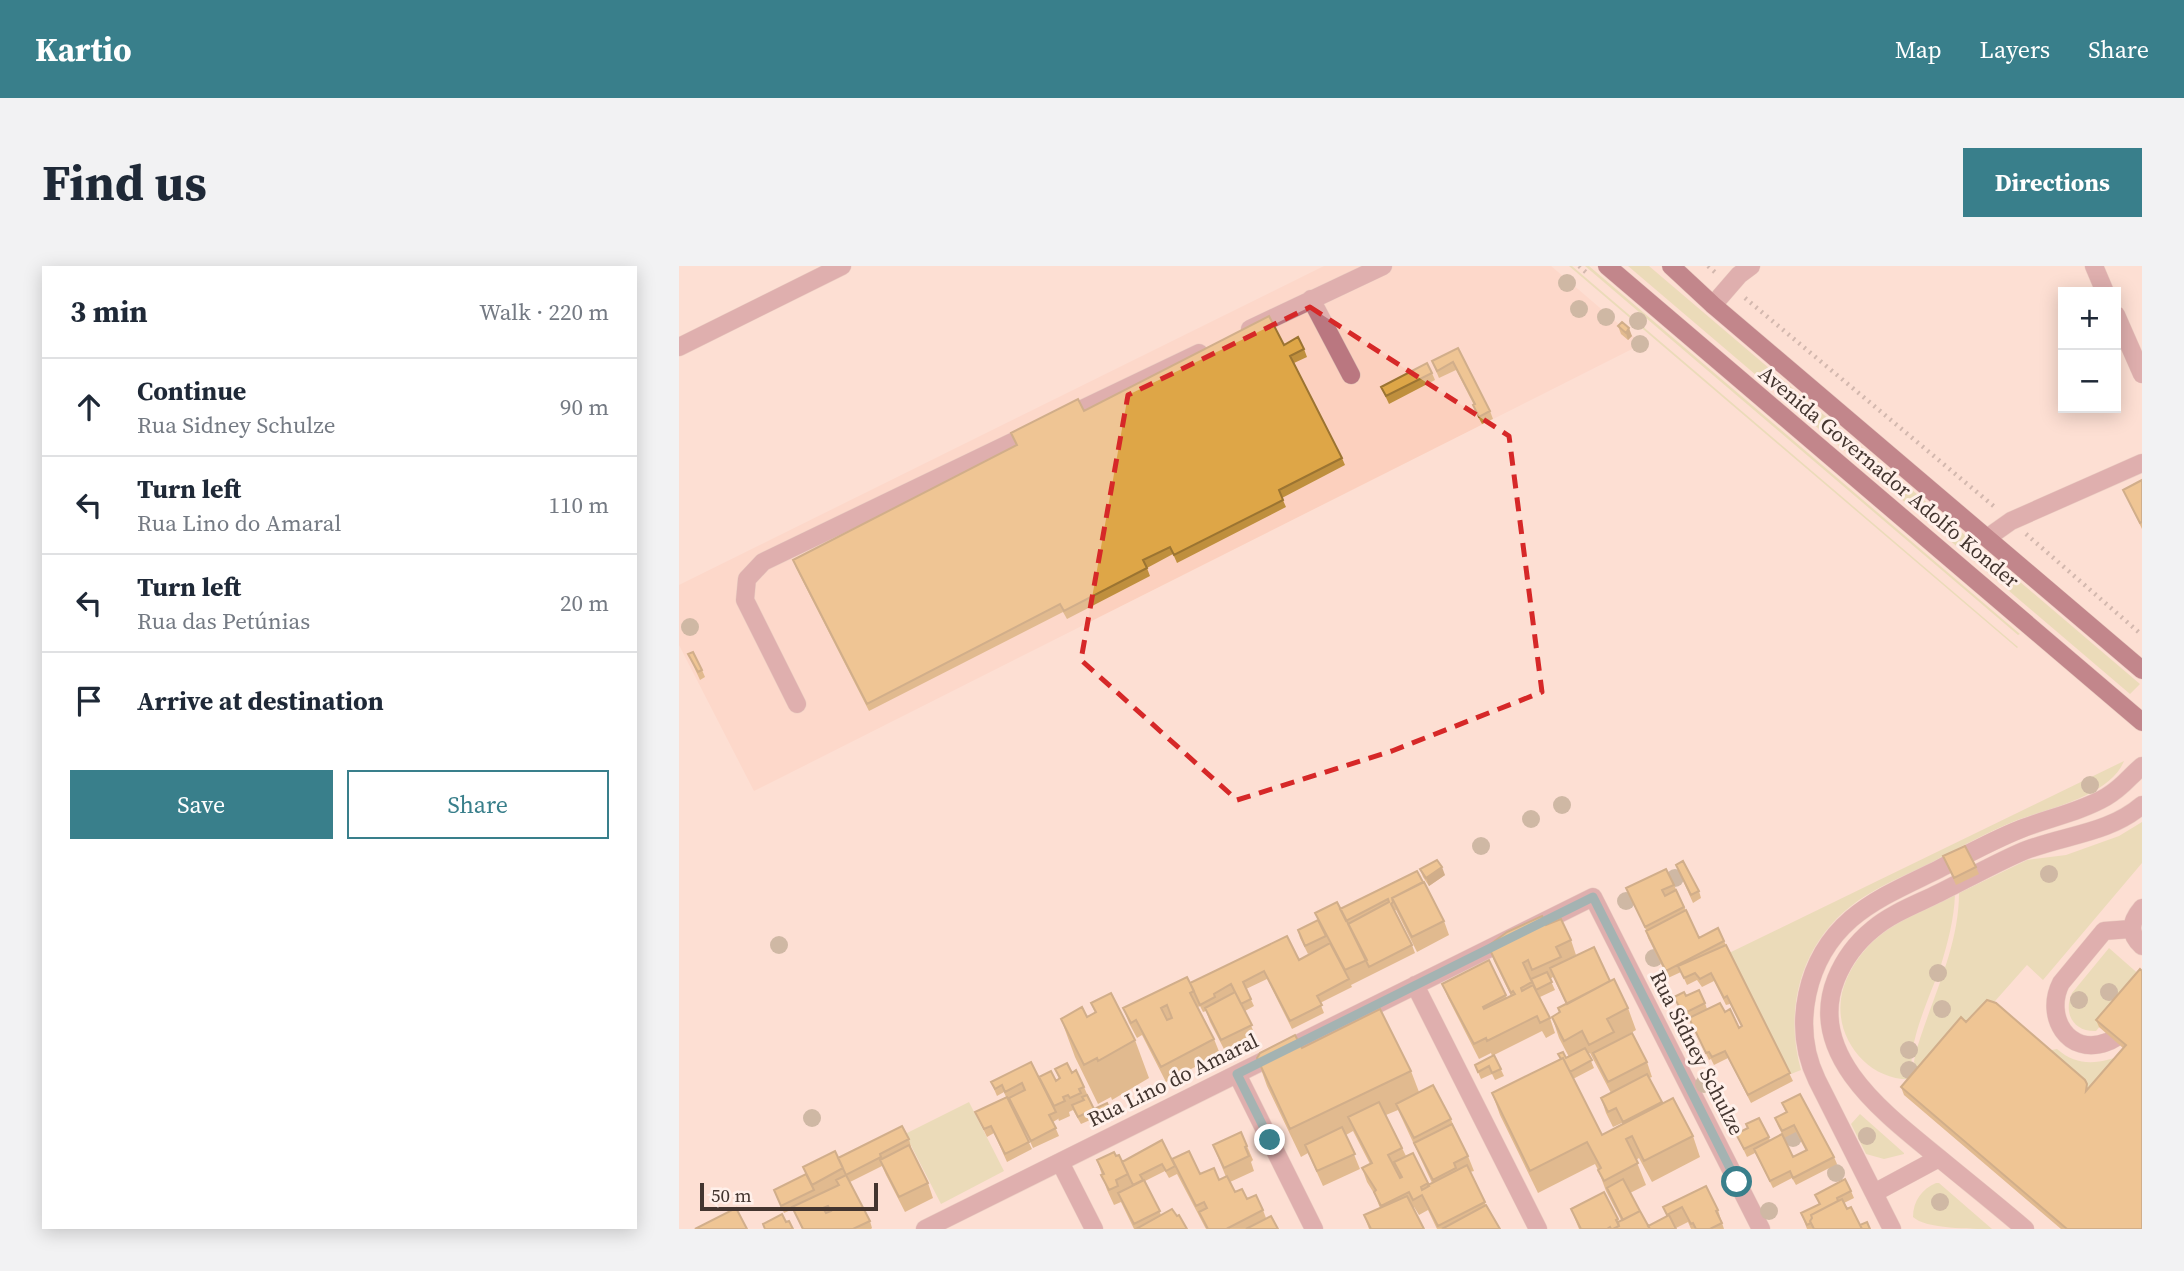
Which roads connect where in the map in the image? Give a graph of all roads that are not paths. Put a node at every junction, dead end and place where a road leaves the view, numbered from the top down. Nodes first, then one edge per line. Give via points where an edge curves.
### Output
1 (842, 266) edge
2 (1383, 266) edge
3 (1607, 266) edge
4 (1671, 266) edge
5 (1751, 266) edge
6 (2094, 266) edge
7 (2103, 287) edge
8 (1311, 299) junction
9 (1713, 305) junction
10 (2121, 326) edge
11 (1237, 335) edge
12 (679, 347) edge
13 (1212, 347) edge
14 (2142, 374) edge
15 (1351, 375) dead end
16 (2142, 463) edge
17 (1987, 538) junction
18 (2142, 670) edge
19 (797, 704) dead end
20 (2142, 722) edge
21 (2142, 766) edge
22 (2142, 805) edge
23 (1593, 897) joint
24 (2142, 908) edge
25 (2131, 929) junction
26 (2142, 946) edge
27 (1415, 985) junction
28 (2142, 1008) edge
29 (1237, 1074) junction
30 (1939, 1158) junction
31 (1060, 1162) junction
32 (1874, 1193) junction
33 (925, 1229) edge
34 (1094, 1229) edge
35 (1314, 1229) edge
36 (1538, 1229) edge
37 (1761, 1229) edge
38 (1892, 1229) edge
39 (2025, 1229) edge

1 - 12 street
2 - 8 street
3 - 20 main road, Avenida Governador Adolfo Konder
4 - 9 main road, Avenida Governador Adolfo Konder
5 - 9 street
6 - 7 street
8 - 11 street
8 - 15 street
9 - 17 main road, Avenida Governador Adolfo Konder
10 - 14 street
13 - 19 street via 763,562 747,579 745,600
16 - 17 street via 2011,521
17 - 18 main road, Avenida Governador Adolfo Konder
21 - 32 street via 2103,798 2018,830 1884,897 1853,918 1829,944 1807,992 1805,1045 1813,1072
22 - 30 street via 2111,825 2021,852 1895,915 1861,939 1846,959 1829,1005 1831,1029 1844,1064 1885,1114
23 - 27 street, Rua Lino do Amaral
23 - 37 street, Rua Sidney Schulze
24 - 25 street
25 - 26 street
25 - 28 street via 2104,931 2061,984 2055,1014 2074,1040 2098,1045 2119,1035
27 - 29 street, Rua Lino do Amaral
27 - 36 street
29 - 31 street, Rua Lino do Amaral
29 - 35 street
30 - 32 street
30 - 39 street
31 - 33 street, Rua Lino do Amaral
31 - 34 street
32 - 38 street

